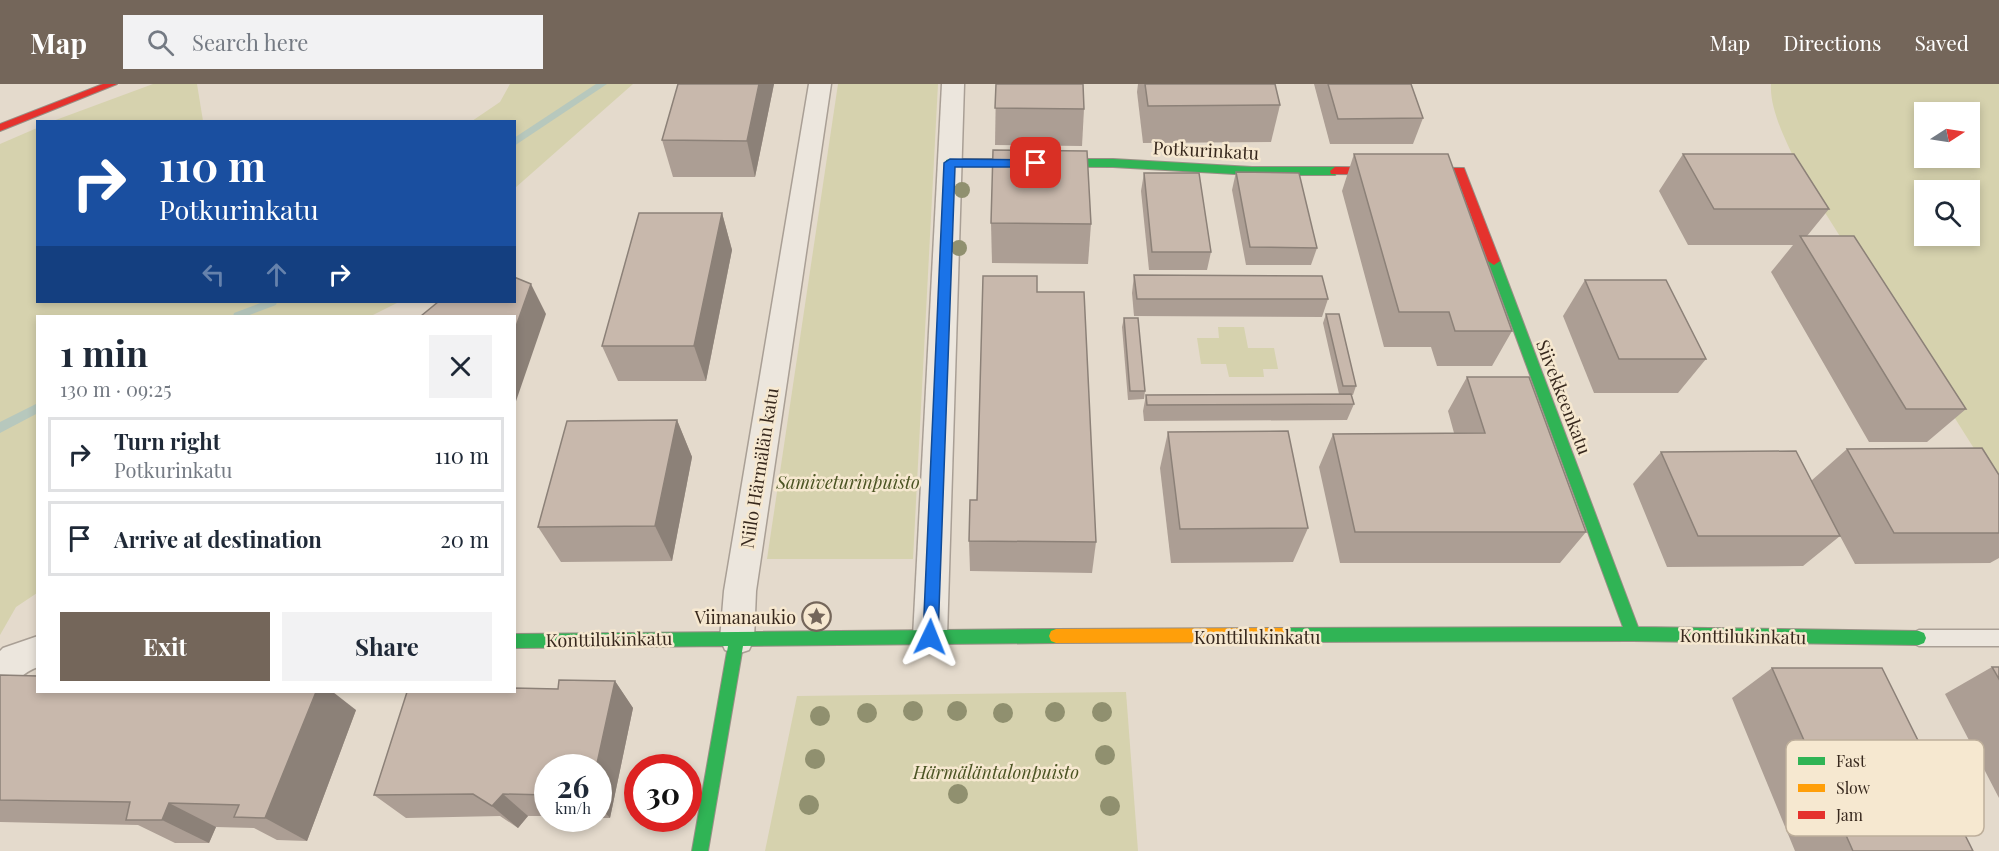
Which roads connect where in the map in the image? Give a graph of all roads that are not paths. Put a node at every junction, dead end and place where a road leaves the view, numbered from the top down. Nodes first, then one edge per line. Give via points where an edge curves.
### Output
1 (112, 84) edge
2 (820, 84) edge
3 (953, 84) edge
4 (0, 128) edge
5 (950, 163) junction
6 (1460, 171) joint
7 (1633, 634) junction
8 (930, 637) junction
9 (1919, 638) joint
10 (1999, 638) edge
11 (737, 639) junction
12 (516, 641) edge
13 (700, 851) edge

1 - 4 street
2 - 11 street, Niilo Härmälän katu via 740,591
3 - 5 street
5 - 6 street, Potkurinkatu via 1113,163 1252,171
5 - 8 street
6 - 7 street, Siivekkeenkatu
7 - 8 street, Konttilukinkatu
7 - 9 street, Konttilukinkatu
8 - 11 street, Konttilukinkatu
9 - 10 lane, Konttilukinkatu
11 - 12 street, Konttilukinkatu
11 - 13 street, Niilo Härmälän katu

